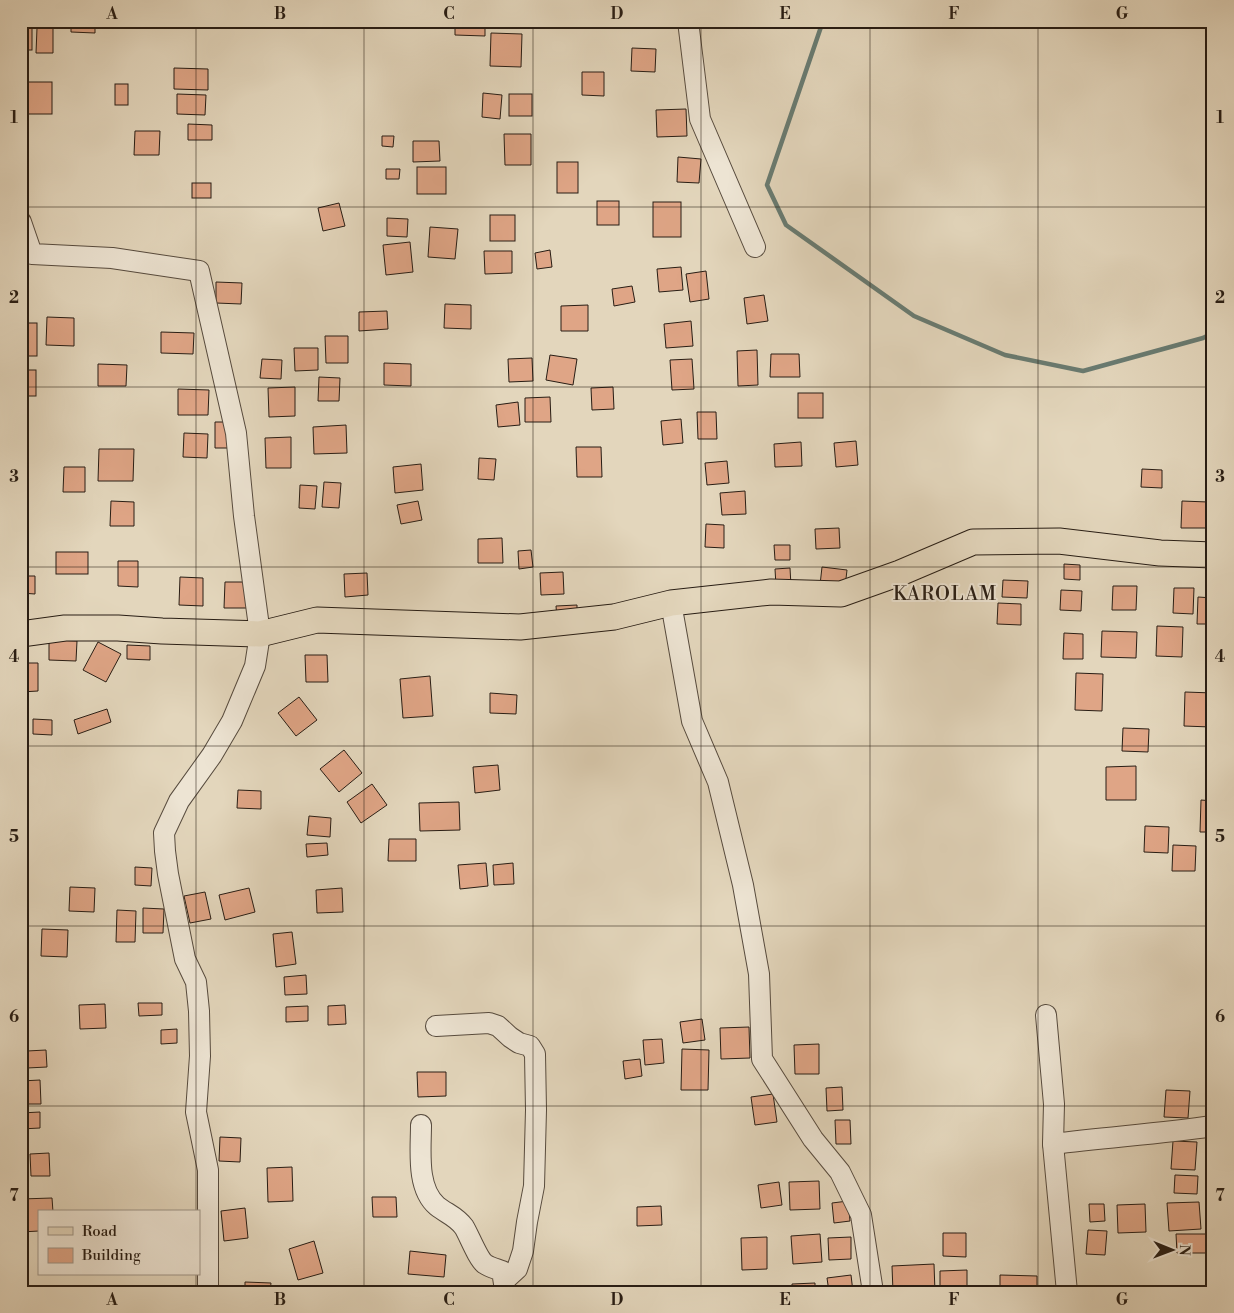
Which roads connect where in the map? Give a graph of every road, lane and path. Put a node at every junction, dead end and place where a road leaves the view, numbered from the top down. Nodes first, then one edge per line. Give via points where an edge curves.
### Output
1 (688, 21) edge
2 (21, 222) edge
3 (755, 248) dead end
4 (1213, 555) edge
5 (671, 603) junction
6 (21, 634) edge
7 (260, 634) junction
8 (1046, 1015) dead end
9 (436, 1026) dead end
10 (421, 1125) dead end
11 (1213, 1126) edge
12 (1053, 1144) junction
13 (505, 1286) edge
14 (208, 1292) edge
15 (872, 1292) edge
16 (1067, 1292) edge

1 - 3 street via 700,119
2 - 7 street via 32,254 112,258 198,272 236,433
4 - 5 main road via 1160,553 1059,541 973,542 841,594 771,592
5 - 7 main road via 614,617 520,627 317,620
5 - 15 street via 692,721 718,782 743,885 759,974 762,1059 813,1139 840,1172 861,1214
6 - 7 main road via 65,628
7 - 14 street via 255,666 232,721 179,801 164,833 185,959 196,982 200,1011 196,1112 208,1170
8 - 12 street via 1054,1104
9 - 13 street via 489,1023 519,1043 530,1046 535,1054 534,1186 523,1251 517,1269
10 - 13 street via 421,1160 428,1195 437,1206 456,1217 484,1264 502,1271
11 - 12 street
12 - 16 street

